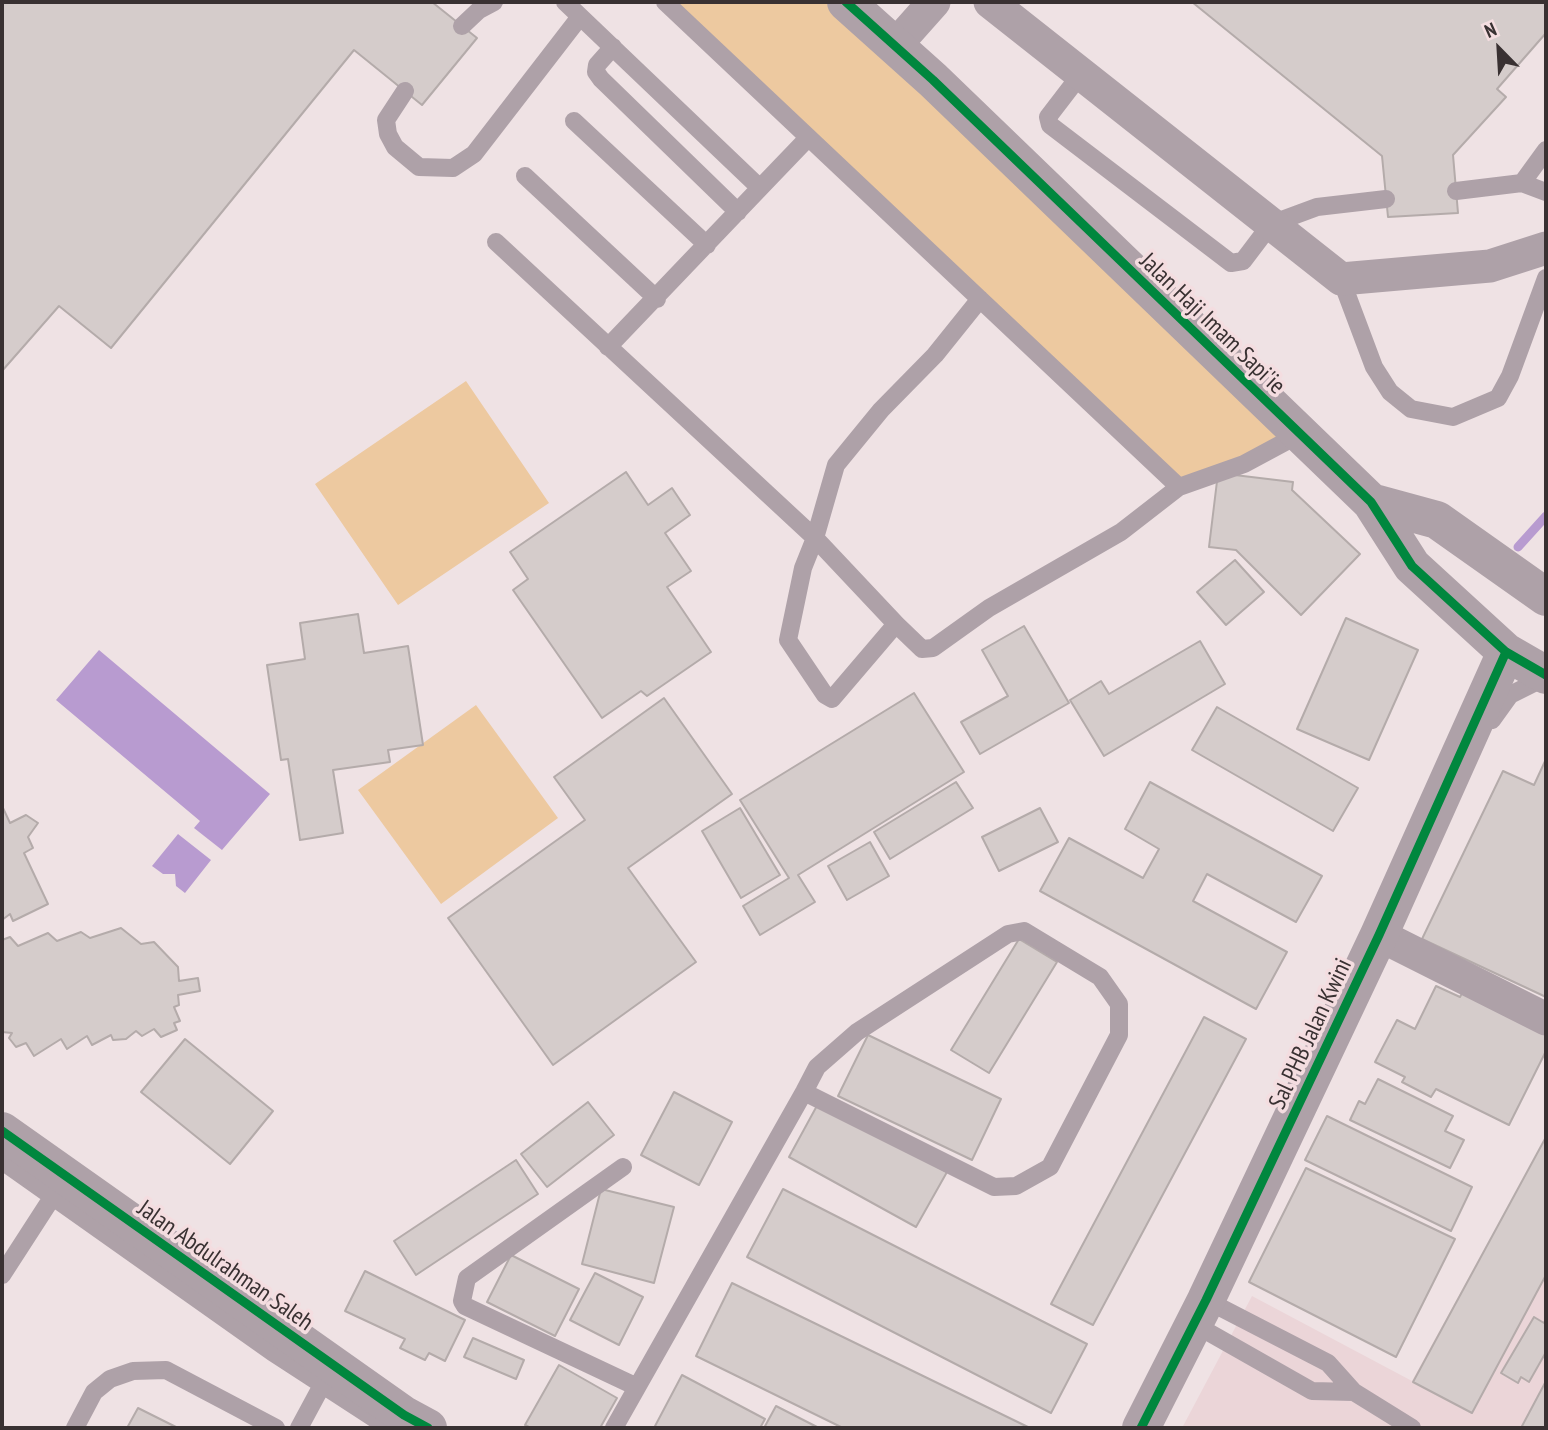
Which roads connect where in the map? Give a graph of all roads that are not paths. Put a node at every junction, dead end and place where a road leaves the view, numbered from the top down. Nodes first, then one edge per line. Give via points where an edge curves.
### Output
1 (494, 2) edge
2 (565, 2) edge
3 (664, 2) edge
4 (846, 2) edge
5 (934, 2) edge
6 (990, 2) edge
7 (579, 18) junction
8 (462, 26) dead end
9 (612, 47) junction
10 (894, 47) junction
11 (1082, 74) junction
12 (405, 91) dead end
13 (574, 121) dead end
14 (807, 139) junction
15 (1546, 150) edge
16 (524, 176) dead end
17 (1522, 183) junction
18 (760, 188) junction
19 (1456, 191) dead end
20 (1546, 192) edge
21 (1386, 199) dead end
22 (738, 212) junction
23 (1271, 224) junction
24 (496, 242) dead end
25 (707, 245) junction
26 (1546, 248) edge
27 (1546, 278) edge
28 (1342, 279) junction
29 (657, 299) junction
30 (980, 299) junction
31 (608, 347) junction
32 (1298, 435) junction
33 (1179, 487) junction
34 (1371, 502) junction
35 (815, 538) junction
36 (1546, 596) edge
37 (896, 624) junction
38 (1506, 652) junction
39 (1546, 676) edge
40 (1385, 938) junction
41 (1546, 1019) edge
42 (804, 1092) junction
43 (2, 1131) edge
44 (2, 1161) edge
45 (623, 1167) dead end
46 (58, 1188) junction
47 (2, 1275) edge
48 (1207, 1316) junction
49 (328, 1375) junction
50 (637, 1387) junction
51 (1354, 1392) junction
52 (404, 1425) edge
53 (75, 1428) edge
54 (276, 1428) edge
55 (299, 1428) edge
56 (614, 1428) edge
57 (1141, 1428) edge
58 (1156, 1428) edge
59 (1412, 1428) edge

1 - 8 lane
2 - 7 lane
3 - 14 lane
4 - 10 street, Jalan Haji Imam Sapi'ie
5 - 10 street
6 - 11 street
7 - 9 lane
7 - 12 lane via 474,154 453,168 419,167 395,147 386,120
9 - 18 lane
9 - 22 lane via 597,65 601,79
10 - 32 street, Jalan Haji Imam Sapi'ie
11 - 23 street
11 - 23 lane via 1048,117 1050,125 1231,263 1243,261
13 - 25 lane
14 - 18 lane
14 - 30 lane
15 - 17 lane
16 - 29 lane
17 - 19 lane
17 - 20 lane
18 - 22 lane
21 - 23 lane via 1317,207
22 - 25 lane
23 - 28 street
24 - 31 lane
25 - 29 lane
26 - 28 street via 1490,266
27 - 28 lane via 1498,398 1452,417 1411,409 1391,392 1374,367
29 - 31 lane
30 - 33 lane
30 - 35 lane via 836,465
31 - 35 lane
32 - 33 lane via 1244,464
32 - 34 street, Jalan Haji Imam Sapi'ie
33 - 37 lane via 1121,532 989,608 933,648 922,649
34 - 36 street, Jalan Haji Imam Sapi'ie via 1437,520
34 - 38 street, Jalan Haji Imam Sapi'ie via 1412,566
35 - 37 lane
35 - 37 lane via 803,568 788,640 827,697 836,696
38 - 39 street, Jalan Haji Imam Sapi'ie
38 - 40 street, Sal PHB Jalan Kwini
39 - 40 lane via 1510,695 1488,724
40 - 41 street
40 - 48 street, Sal PHB Jalan Kwini
42 - 42 lane via 817,1067 857,1032 1008,934 1024,931 1100,977 1119,1004 1119,1035 1050,1167 1016,1186 993,1186
42 - 50 lane
43 - 46 street, Jalan Abdulrahman Saleh
44 - 46 lane
45 - 50 lane via 467,1278 462,1301
46 - 47 lane
46 - 49 street, Jalan Abdulrahman Saleh
48 - 51 lane via 1328,1363
48 - 51 lane via 1312,1391
48 - 57 street, Sal PHB Jalan Kwini
48 - 58 lane
49 - 52 street, Jalan Abdulrahman Saleh
49 - 55 lane
50 - 56 lane
51 - 59 lane
53 - 54 lane via 94,1392 110,1379 133,1371 166,1370

